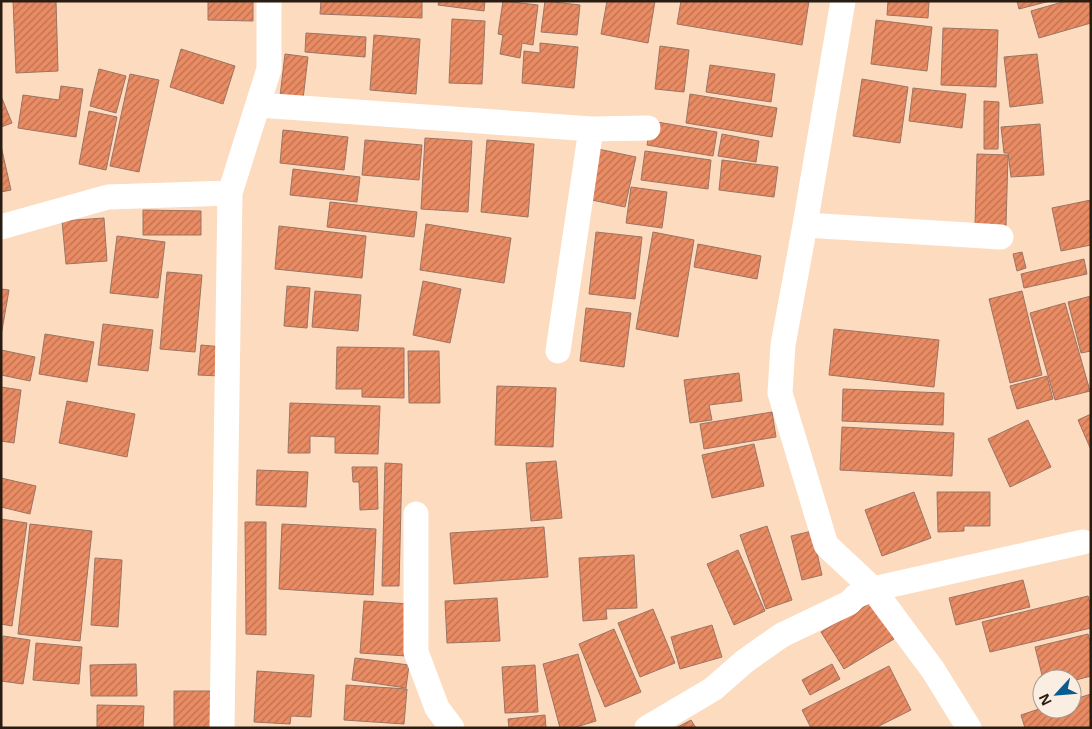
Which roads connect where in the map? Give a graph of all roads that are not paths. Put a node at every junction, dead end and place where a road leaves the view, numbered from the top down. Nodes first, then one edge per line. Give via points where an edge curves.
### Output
1 (269, 1) edge
2 (843, 1) edge
3 (259, 105) junction
4 (591, 128) junction
5 (648, 128) dead end
6 (230, 192) junction
7 (805, 225) junction
8 (1, 227) edge
9 (1001, 237) dead end
10 (558, 351) dead end
11 (416, 514) dead end
12 (1083, 542) dead end
13 (873, 590) junction
14 (222, 728) edge
15 (452, 728) edge
16 (647, 728) edge
17 (969, 728) edge

1 - 3 street via 269,68
2 - 7 street
3 - 4 street
3 - 6 street
4 - 5 street
4 - 10 street
6 - 8 street via 108,198
6 - 14 street
7 - 9 street
7 - 13 street via 783,345 780,393 826,545
11 - 15 street via 416,652 437,708
12 - 13 street
13 - 16 street via 782,635 713,689
13 - 17 street via 933,670

